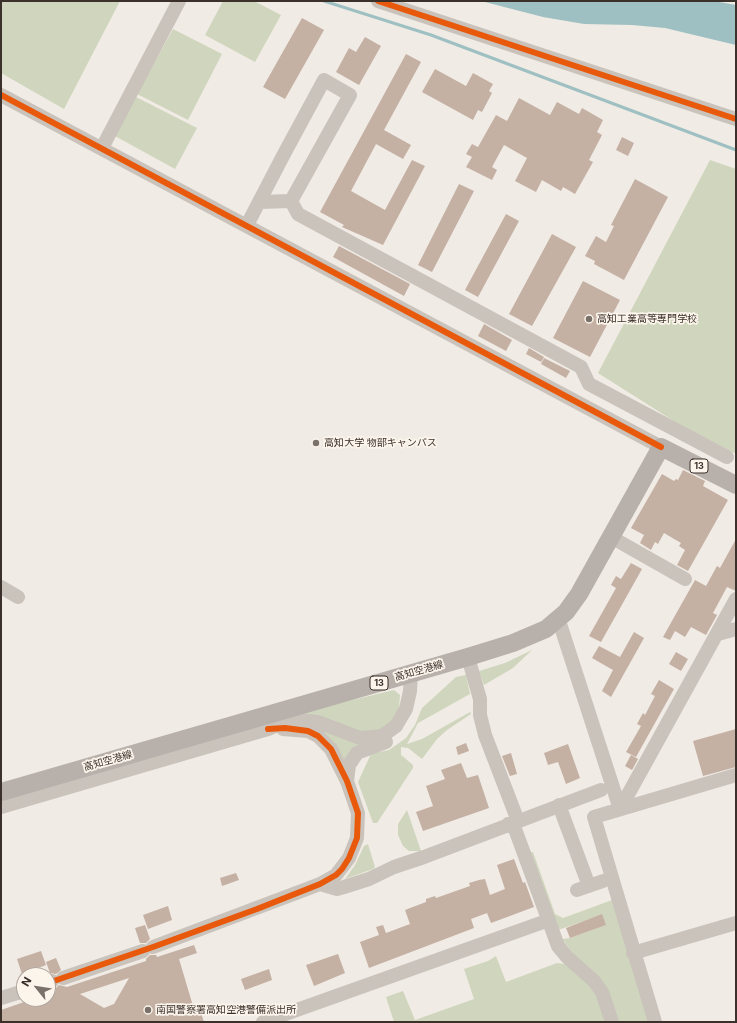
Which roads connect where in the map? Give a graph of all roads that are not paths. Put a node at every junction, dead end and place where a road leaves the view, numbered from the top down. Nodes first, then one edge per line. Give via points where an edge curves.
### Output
1 (179, 1) edge
2 (378, 1) edge
3 (1, 95) edge
4 (736, 119) edge
5 (102, 148) junction
6 (292, 201) junction
7 (259, 202) junction
8 (247, 225) junction
9 (661, 447) junction
10 (727, 457) dead end
11 (736, 485) edge
12 (611, 537) junction
13 (685, 579) dead end
14 (1, 587) edge
15 (18, 597) dead end
16 (736, 599) edge
17 (557, 620) junction
18 (736, 629) edge
19 (718, 634) junction
20 (468, 657) junction
21 (411, 674) junction
22 (268, 729) junction
23 (736, 775) edge
24 (347, 781) junction
25 (601, 790) dead end
26 (1, 792) edge
27 (559, 805) junction
28 (1, 807) edge
29 (620, 809) junction
30 (513, 823) junction
31 (603, 882) dead end
32 (320, 884) junction
33 (549, 920) junction
34 (736, 923) edge
35 (634, 953) junction
36 (56, 980) edge
37 (16, 993) edge
38 (1, 998) edge
39 (264, 1022) edge
40 (612, 1022) edge
41 (655, 1022) edge

1 - 5 street
2 - 4 street
3 - 5 street
5 - 8 street
6 - 7 street
6 - 7 street via 350,95 324,80
6 - 10 street via 298,214 581,367 589,384
7 - 8 street
8 - 9 street
9 - 11 main road, 13
9 - 12 main road, 高知空港線 / 13
12 - 13 street
12 - 17 main road, 高知空港線 / 13 via 579,594
14 - 15 street
16 - 19 street
17 - 20 main road, 高知空港線 / 13 via 546,629
17 - 29 street
18 - 19 street
19 - 29 street
20 - 21 main road, 高知空港線 / 13
20 - 30 street via 480,699 480,716 485,735
21 - 22 street via 406,710 396,726 382,736 360,738 326,724 307,720 284,722
21 - 24 street via 416,689 412,711 406,724 387,742 357,753 349,765
21 - 26 main road, 高知空港線 / 13
22 - 24 street via 296,729 318,736 331,749
22 - 28 street
23 - 29 street
24 - 32 street via 358,813 357,838 342,869
25 - 27 street
27 - 30 street
27 - 31 street via 583,888
29 - 35 street via 594,817
30 - 32 street via 344,887 337,889
30 - 33 street
32 - 36 street via 148,949
33 - 39 street
33 - 40 street via 558,946 602,992
34 - 35 street
35 - 41 street
37 - 38 street

